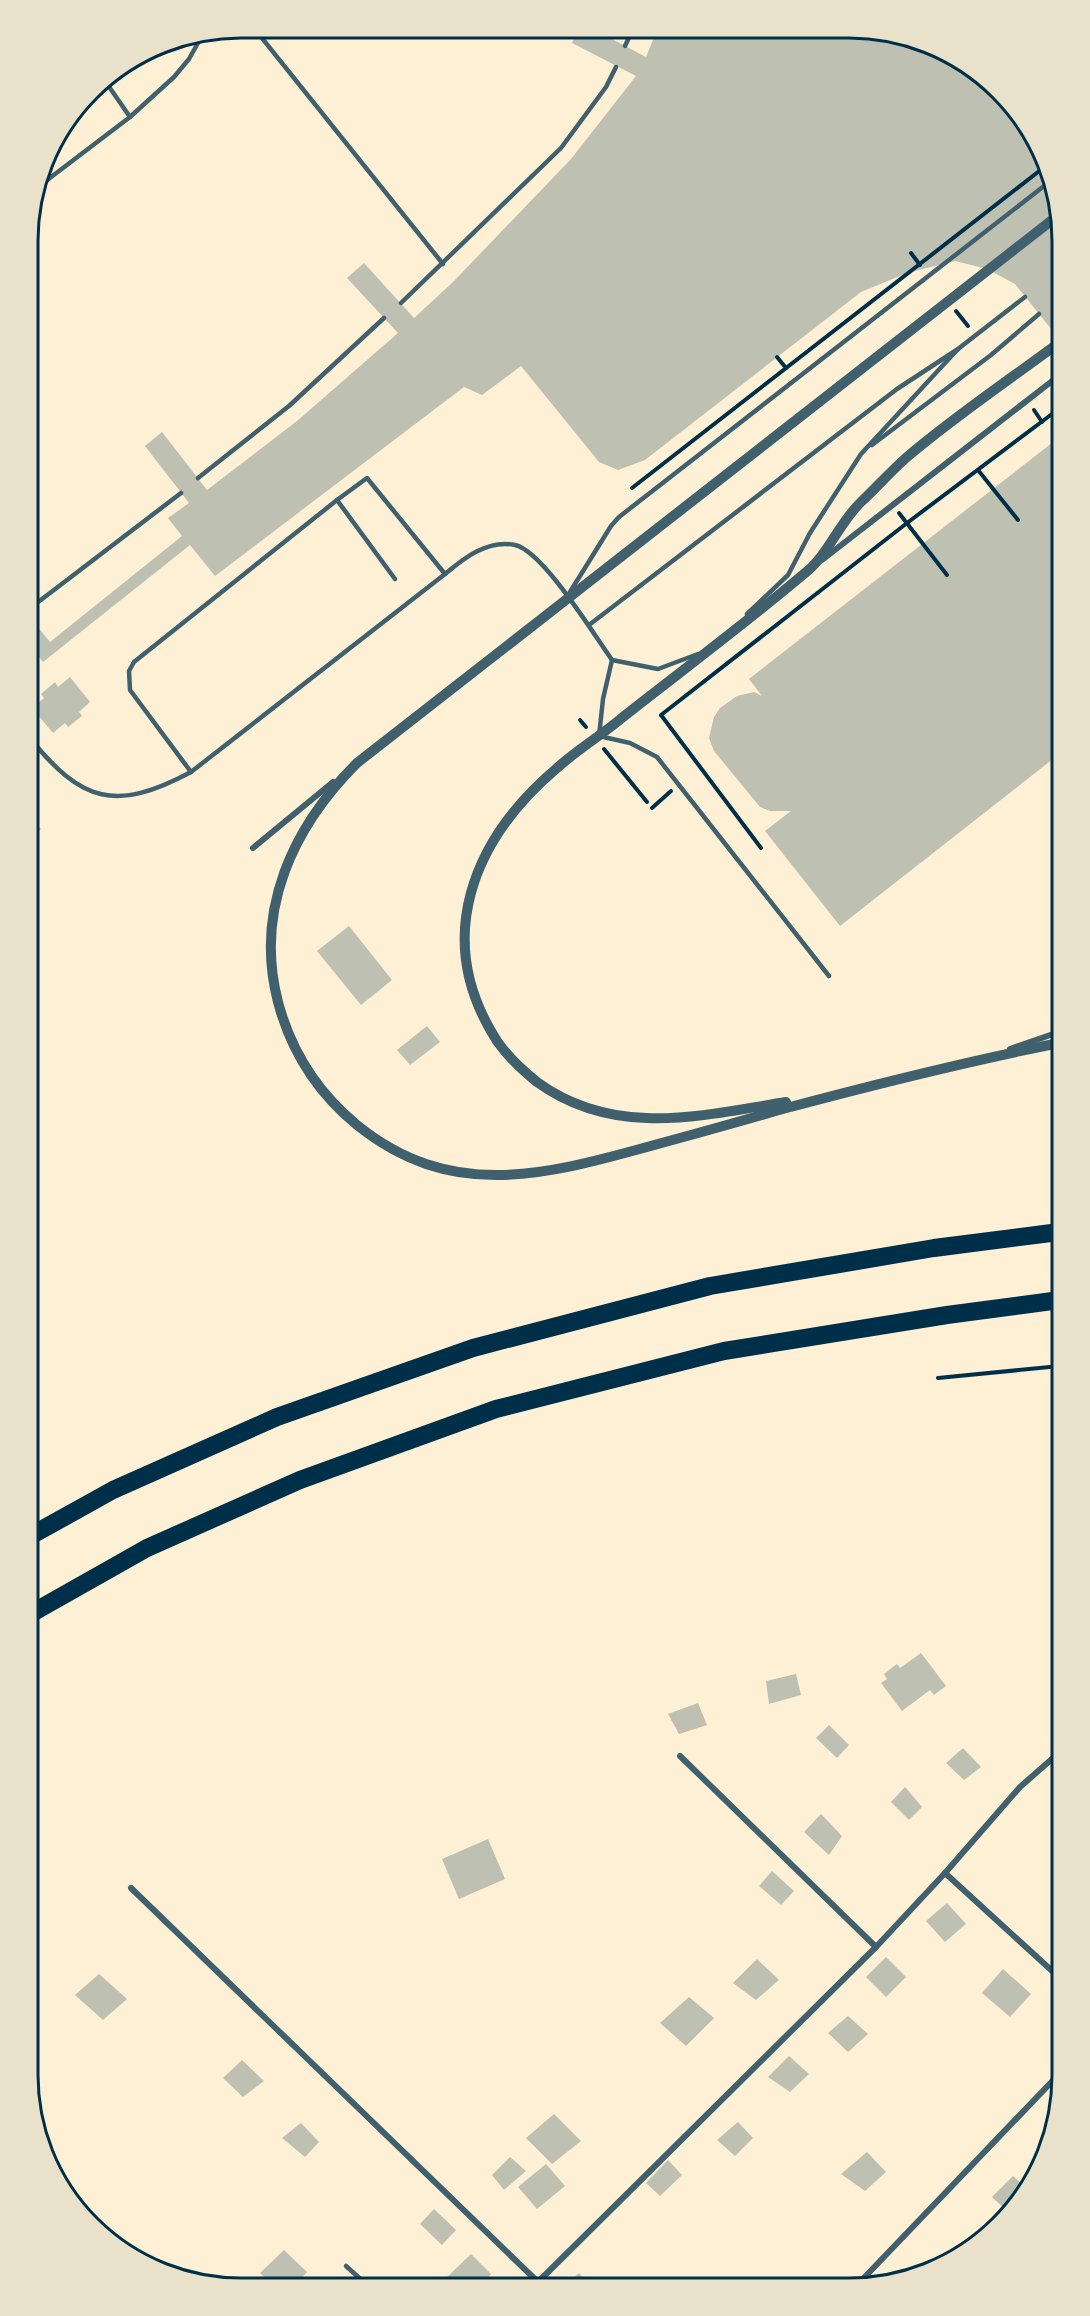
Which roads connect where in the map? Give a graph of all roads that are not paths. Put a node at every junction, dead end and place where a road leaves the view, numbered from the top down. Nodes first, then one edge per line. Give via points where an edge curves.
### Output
1 (262, 38) edge
2 (629, 38) edge
3 (199, 42) edge
4 (625, 46) dead end
5 (616, 67) dead end
6 (109, 87) edge
7 (130, 117) junction
8 (47, 180) edge
9 (1045, 185) edge
10 (1051, 221) edge
11 (444, 264) junction
12 (1025, 297) dead end
13 (401, 303) dead end
14 (1039, 314) dead end
15 (384, 318) dead end
16 (1052, 348) edge
17 (958, 349) junction
18 (1052, 381) edge
19 (861, 454) junction
20 (198, 478) dead end
21 (181, 493) dead end
22 (337, 500) junction
23 (809, 570) junction
24 (445, 574) junction
25 (395, 579) dead end
26 (566, 598) junction
27 (38, 602) edge
28 (589, 625) junction
29 (724, 636) junction
30 (705, 651) junction
31 (612, 660) junction
32 (597, 738) junction
33 (38, 747) edge
34 (357, 763) junction
35 (191, 772) junction
36 (253, 848) dead end
37 (829, 976) dead end
38 (1052, 1034) edge
39 (1052, 1044) edge
40 (975, 1060) junction
41 (837, 1094) junction
42 (1052, 1233) edge
43 (1052, 1301) edge
44 (38, 1532) edge
45 (38, 1610) edge
46 (680, 1756) dead end
47 (1052, 1759) edge
48 (945, 1873) junction
49 (131, 1887) dead end
50 (876, 1947) junction
51 (1052, 1971) edge
52 (1052, 2081) edge
53 (346, 2266) dead end
54 (864, 2277) edge
55 (359, 2278) edge
56 (532, 2278) edge
57 (542, 2278) edge

1 - 11 lane
2 - 4 lane
3 - 7 lane via 174,77
5 - 11 lane via 561,148
6 - 7 lane
7 - 8 lane
9 - 26 lane via 619,517
10 - 26 street
11 - 13 lane
12 - 17 lane
14 - 19 lane
15 - 20 lane via 289,406
16 - 23 street via 905,458 857,505
17 - 19 lane
17 - 28 lane via 897,389
18 - 23 street
19 - 29 lane via 810,532 788,575
21 - 27 lane
22 - 24 lane via 367,478
22 - 25 lane
22 - 35 lane via 134,662 129,671 130,690
23 - 29 street
24 - 28 lane via 480,549 515,545 530,552 543,565
24 - 35 lane
26 - 34 street
28 - 31 lane
29 - 30 street
30 - 31 lane via 658,669
30 - 32 street
31 - 32 lane
32 - 37 lane via 630,743 657,757
32 - 41 street via 557,767 504,825 488,848 468,898 465,949 470,978 478,1006 505,1053 557,1094 598,1112 627,1117 688,1118
33 - 35 lane via 66,777 82,788 105,795 149,792
34 - 36 street
34 - 41 street via 333,788 297,840 284,869 277,898 272,958 274,987 295,1048 325,1095 373,1138 404,1155 461,1174 488,1177 545,1172
38 - 40 street
39 - 40 street
40 - 41 street
42 - 44 highway via 934,1248 710,1286 473,1348 277,1417 114,1490
43 - 45 highway via 724,1351 496,1409 300,1480 147,1548
46 - 50 street
47 - 48 street via 1020,1787
48 - 50 street
48 - 51 street
49 - 56 street
50 - 57 street
52 - 54 street
53 - 55 lane

